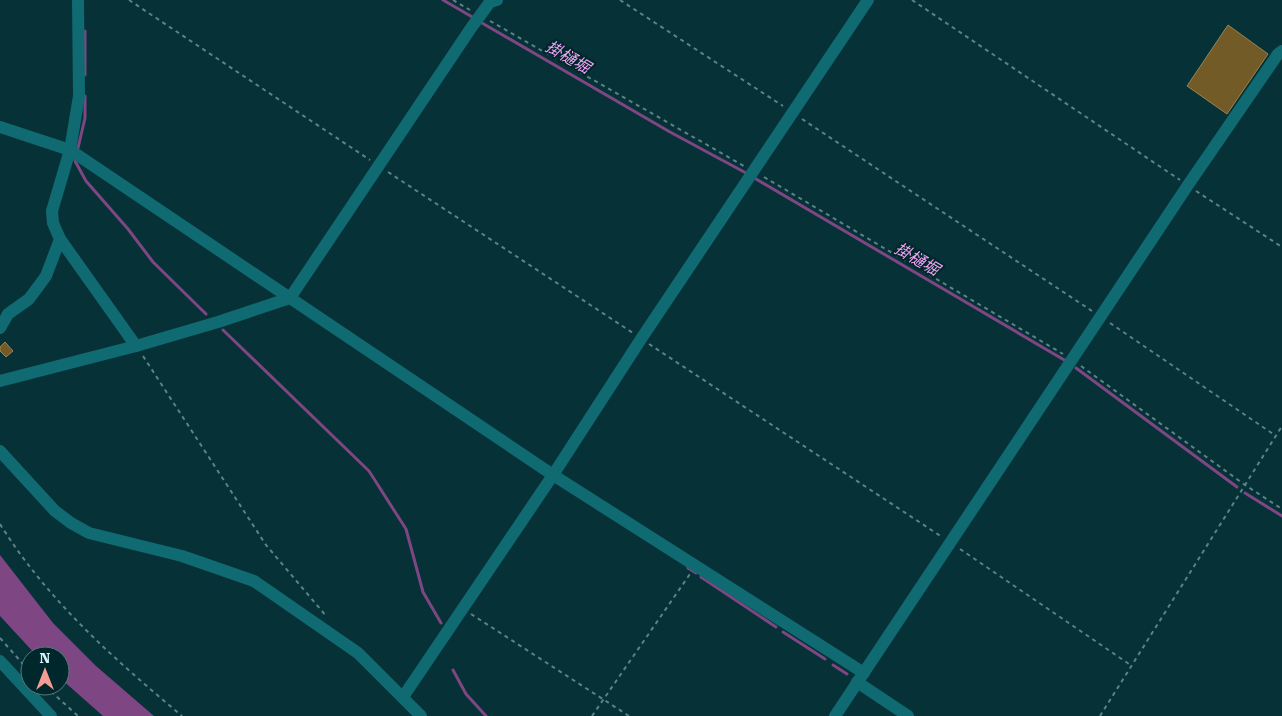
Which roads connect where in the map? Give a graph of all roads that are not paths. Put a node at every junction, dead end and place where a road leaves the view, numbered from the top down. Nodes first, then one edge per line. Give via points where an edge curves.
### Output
1 (78, 0) edge
2 (497, 0) edge
3 (868, 0) edge
4 (1282, 51) edge
5 (0, 127) edge
6 (70, 150) junction
7 (60, 239) junction
8 (290, 298) junction
9 (0, 328) edge
10 (136, 346) junction
11 (0, 381) edge
12 (0, 451) edge
13 (553, 475) junction
14 (0, 661) edge
15 (860, 678) junction
16 (403, 696) junction
17 (51, 716) edge
18 (421, 716) edge
19 (835, 716) edge
20 (908, 716) edge

1 - 6 street via 79,96
2 - 8 street via 490,2 478,19
3 - 13 street
4 - 15 street via 1188,186
5 - 6 street
6 - 7 street via 52,211
6 - 8 street
7 - 9 street via 46,276 29,298 8,314
7 - 10 street
8 - 10 street
8 - 13 street
10 - 11 street
12 - 16 street via 55,511 71,523 89,533 182,556 254,582 358,653
13 - 15 street via 695,565
13 - 16 street
14 - 17 street
15 - 19 street
15 - 20 street
16 - 18 street

